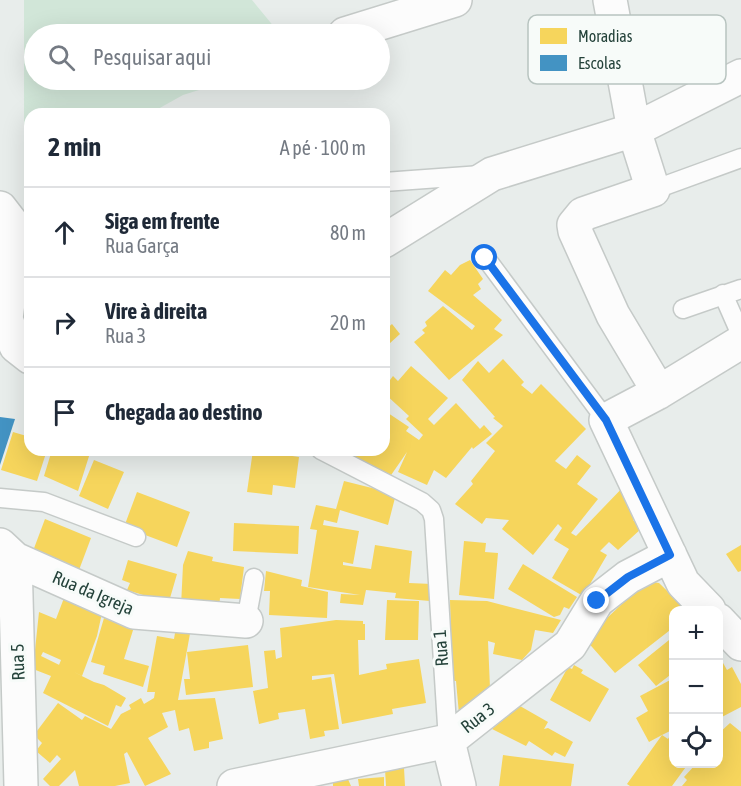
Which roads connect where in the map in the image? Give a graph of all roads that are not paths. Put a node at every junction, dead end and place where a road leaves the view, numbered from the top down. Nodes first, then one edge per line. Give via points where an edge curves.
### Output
1 (455, 0) edge
2 (610, 0) edge
3 (613, 15) edge
4 (377, 24) edge
5 (741, 76) edge
6 (626, 84) edge
7 (725, 84) edge
8 (726, 84) edge
9 (634, 130) junction
10 (741, 158) edge
11 (492, 174) junction
12 (390, 182) edge
13 (653, 190) junction
14 (0, 208) edge
15 (390, 237) edge
16 (485, 258) dead end
17 (741, 289) edge
18 (723, 294) junction
19 (683, 309) dead end
20 (741, 335) edge
21 (741, 342) edge
22 (24, 352) edge
23 (659, 392) junction
24 (606, 420) junction
25 (333, 456) edge
26 (0, 498) edge
27 (136, 537) dead end
28 (7, 552) edge
29 (670, 555) junction
30 (254, 578) dead end
31 (705, 606) edge
32 (246, 621) joint
33 (723, 625) edge
34 (741, 644) edge
35 (448, 741) junction
36 (21, 786) edge
37 (234, 786) edge
38 (459, 786) edge

1 - 4 street
2 - 3 street
5 - 8 street
6 - 9 street
7 - 9 street
9 - 11 street
9 - 13 street
10 - 13 lane
11 - 12 lane
11 - 15 street
13 - 23 street via 583,214 574,225 613,315
14 - 22 street via 17,230 6,320 16,346
16 - 24 lane
17 - 18 lane
18 - 19 lane
18 - 20 lane
21 - 23 street
23 - 24 street
24 - 29 street
25 - 35 lane, Rua 1 via 431,510
26 - 27 lane via 44,502
28 - 32 street, Rua da Igreja via 134,612
28 - 36 street, Rua 5
29 - 31 street via 683,583
29 - 35 street, Rua 3 via 628,577 597,601 570,645
30 - 32 lane
33 - 34 street
35 - 37 street, Rua 3
35 - 38 street, Rua 1

